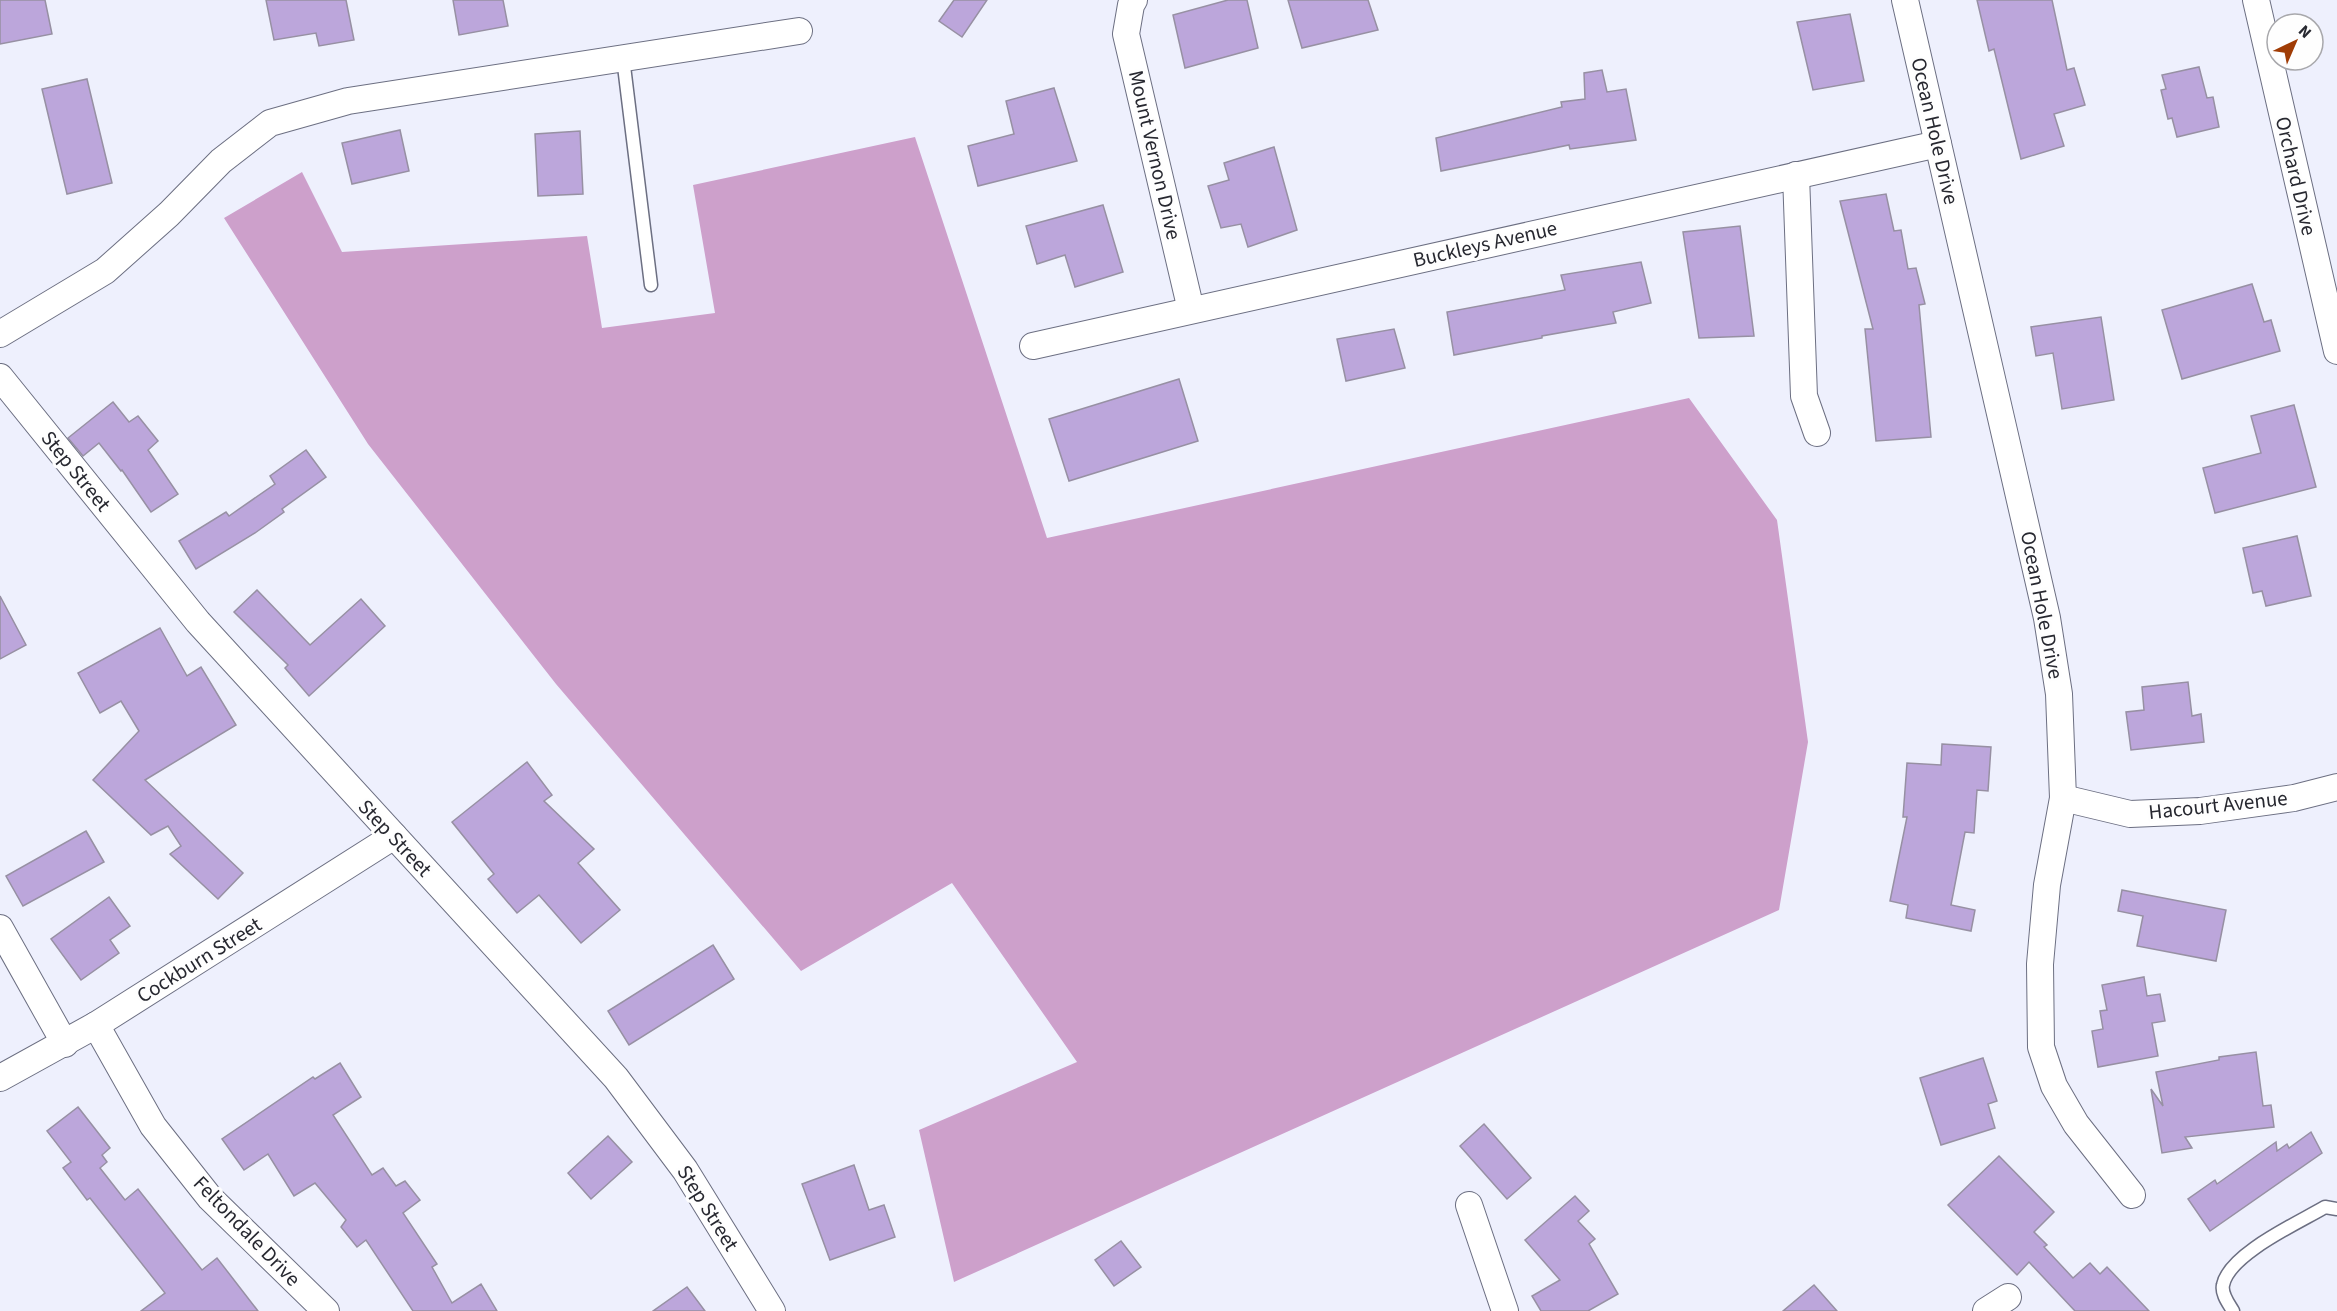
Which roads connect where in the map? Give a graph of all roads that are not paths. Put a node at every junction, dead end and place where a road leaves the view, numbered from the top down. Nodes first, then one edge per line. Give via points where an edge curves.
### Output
1 (1134, 0) edge
2 (1905, 0) edge
3 (2256, 0) edge
4 (799, 31) dead end
5 (623, 58) junction
6 (1938, 144) junction
7 (1796, 176) junction
8 (651, 285) dead end
9 (1191, 310) junction
10 (0, 334) edge
11 (1033, 346) dead end
12 (2337, 351) edge
13 (0, 377) edge
14 (1817, 433) dead end
15 (2337, 787) edge
16 (2063, 798) junction
17 (394, 836) junction
18 (0, 928) edge
19 (96, 1025) junction
20 (64, 1044) junction
21 (0, 1078) edge
22 (2132, 1195) dead end
23 (1469, 1205) dead end
24 (2337, 1209) edge
25 (2008, 1297) dead end
26 (326, 1311) edge
27 (772, 1311) edge
28 (1505, 1311) edge
29 (1986, 1311) edge
30 (2233, 1311) edge

1 - 9 street, Mount Vernon Drive via 1126,34
2 - 6 street, Ocean Hole Drive
3 - 12 street, Orchard Drive
4 - 5 street
5 - 8 lane
5 - 10 street via 348,101 270,123 221,161 105,271
6 - 7 street, Buckleys Avenue
6 - 16 street, Ocean Hole Drive via 2047,618 2059,694
7 - 9 street, Buckleys Avenue
7 - 14 street via 1804,396
9 - 11 street, Buckleys Avenue
13 - 17 street, Step Street via 198,622
15 - 16 street, Hacourt Avenue via 2294,798 2200,811 2130,814
16 - 22 street, Ocean Hole Drive via 2047,885 2040,964 2041,1047 2054,1086 2076,1124
17 - 19 street, Cockburn Street
17 - 27 street, Step Street via 616,1078 685,1170
18 - 20 street
19 - 20 street, Cockburn Street
19 - 26 street, Feltondale Drive via 153,1126 210,1198
20 - 21 street, Cockburn Street
23 - 28 street
24 - 30 lane via 2325,1207 2247,1252 2223,1285 2223,1294
25 - 29 street

